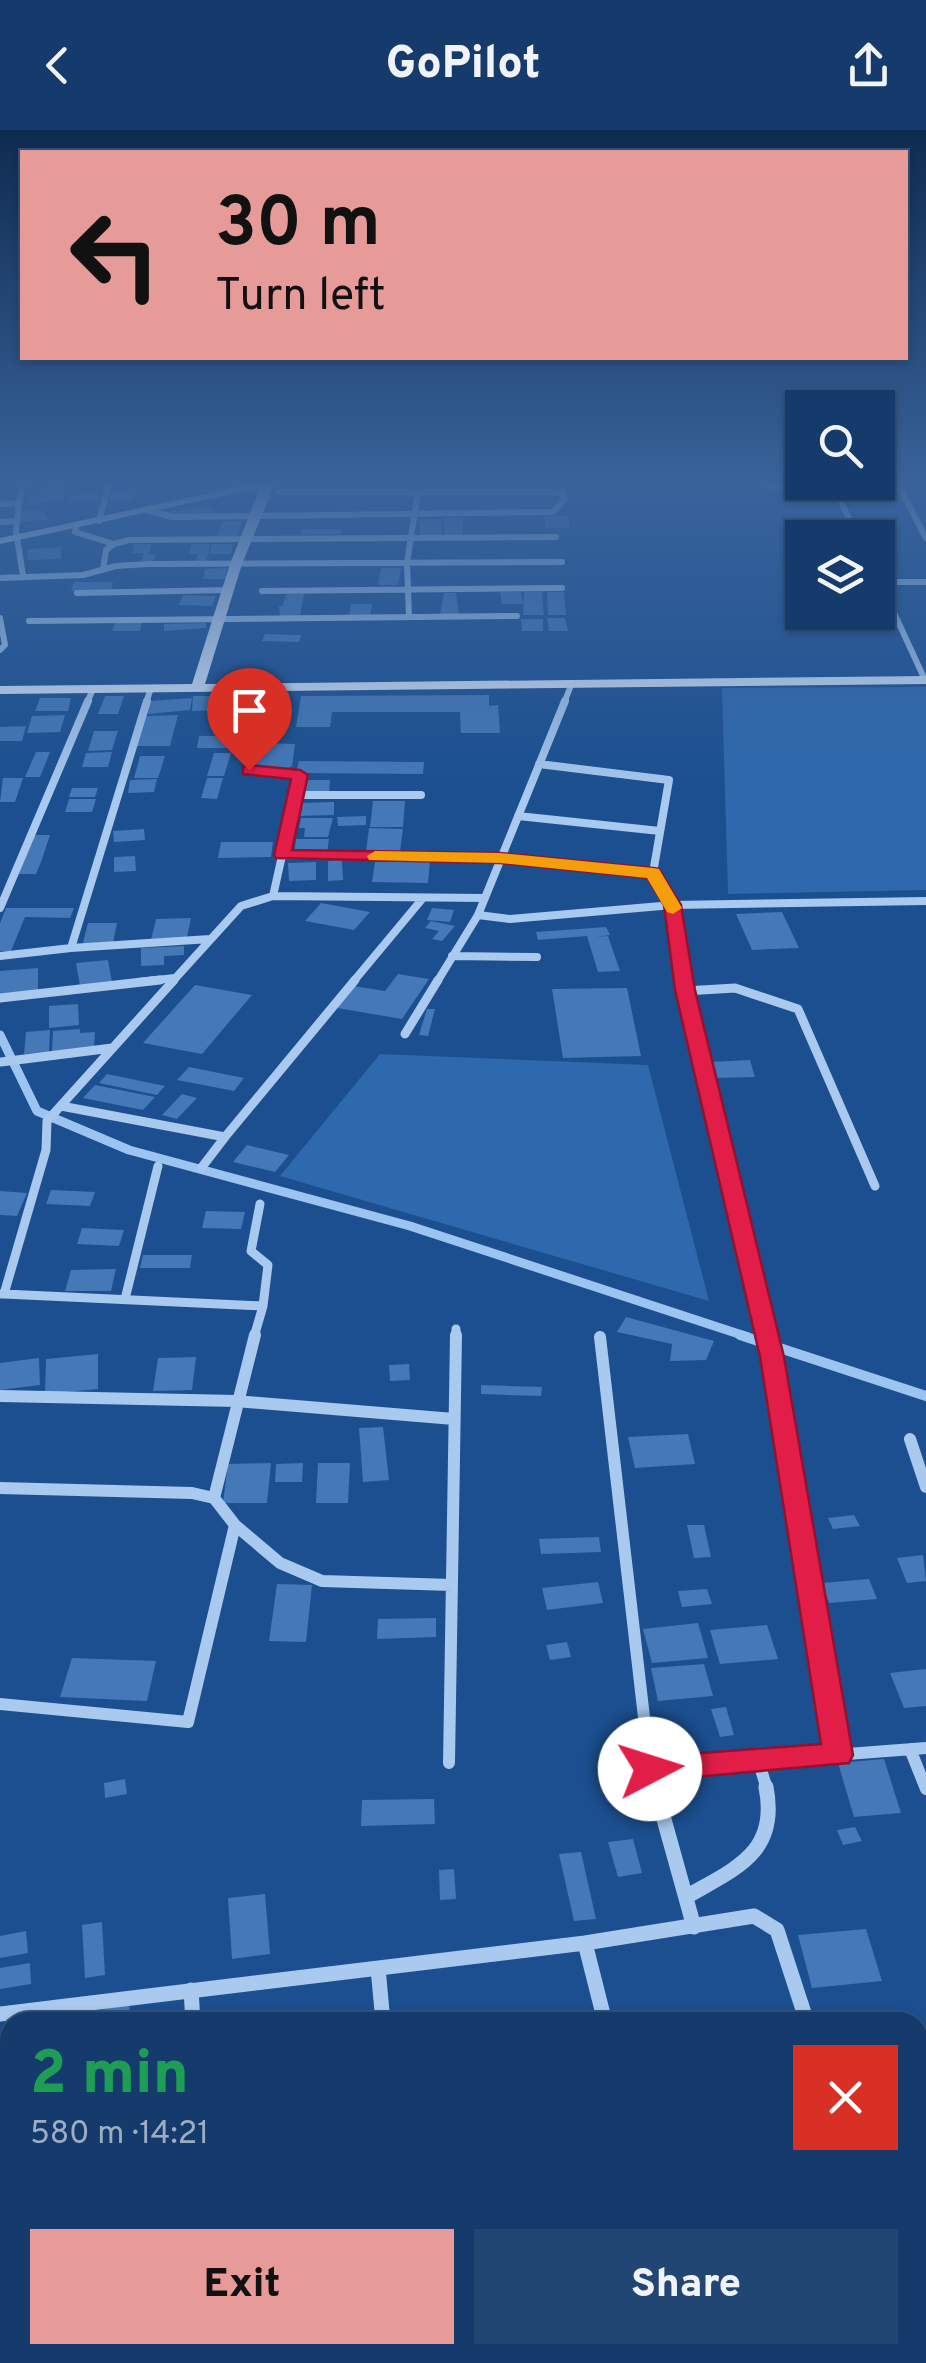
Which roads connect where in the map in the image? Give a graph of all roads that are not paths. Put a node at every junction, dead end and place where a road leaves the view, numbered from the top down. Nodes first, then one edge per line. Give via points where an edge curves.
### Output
1 (562, 588) dead end
2 (406, 589) junction
3 (228, 590) joint
4 (262, 591) dead end
5 (77, 593) dead end
6 (895, 615) edge
7 (518, 616) dead end
8 (220, 617) junction
9 (409, 617) junction
10 (0, 618) edge
11 (29, 621) dead end
12 (0, 650) edge
13 (926, 680) edge
14 (572, 683) junction
15 (268, 686) junction
16 (198, 687) junction
17 (151, 688) junction
18 (93, 689) junction
19 (0, 690) edge
20 (538, 764) junction
21 (296, 795) junction
22 (420, 795) dead end
23 (518, 816) junction
24 (660, 831) junction
25 (282, 855) junction
26 (500, 858) junction
27 (653, 873) junction
28 (274, 896) junction
29 (424, 898) junction
30 (484, 898) junction
31 (926, 901) edge
32 (672, 905) junction
33 (0, 908) edge
34 (478, 914) junction
35 (211, 939) junction
36 (71, 948) junction
37 (0, 956) edge
38 (452, 956) junction
39 (537, 956) dead end
40 (176, 978) junction
41 (685, 990) junction
42 (0, 998) edge
43 (405, 1034) dead end
44 (113, 1048) junction
45 (1, 1062) edge
46 (60, 1106) junction
47 (226, 1138) junction
48 (158, 1166) dead end
49 (202, 1168) dead end
50 (876, 1186) dead end
51 (260, 1204) dead end
52 (2, 1294) edge
53 (125, 1299) junction
54 (263, 1306) junction
55 (456, 1329) dead end
56 (600, 1337) dead end
57 (0, 1396) edge
58 (236, 1401) junction
59 (454, 1419) junction
60 (910, 1440) dead end
61 (926, 1486) edge
62 (0, 1488) edge
63 (214, 1498) junction
64 (235, 1525) junction
65 (452, 1585) junction
66 (0, 1704) edge
67 (926, 1748) edge
68 (910, 1749) junction
69 (838, 1755) junction
70 (758, 1760) junction
71 (448, 1763) dead end
72 (650, 1769) junction
73 (926, 1790) edge
74 (686, 1897) junction
75 (694, 1927) junction
76 (585, 1943) junction
77 (378, 1968) junction
78 (191, 1990) junction
79 (16, 2012) edge
80 (192, 2012) edge
81 (382, 2012) edge
82 (602, 2012) edge
83 (804, 2012) edge

1 - 2 street
2 - 4 street
2 - 9 street
3 - 5 street
3 - 8 street
6 - 13 street
7 - 9 street
8 - 9 street
8 - 11 street
8 - 16 street
10 - 12 street via 6,645
13 - 14 street
14 - 15 street
14 - 20 street
15 - 16 street
15 - 21 street via 249,770 300,775
16 - 17 street
17 - 18 street
17 - 36 street
18 - 19 street
18 - 33 street
20 - 23 street
20 - 24 street via 669,780
21 - 22 street
21 - 25 street
23 - 24 street
23 - 26 street
24 - 27 street
25 - 26 street
25 - 28 street
26 - 27 street
26 - 30 street
27 - 32 street
28 - 29 street
28 - 35 street via 241,906
29 - 30 street
29 - 47 street
30 - 34 street
31 - 32 street
32 - 34 street via 510,919
32 - 41 street
34 - 38 street
35 - 36 street
35 - 40 street
36 - 37 street
38 - 39 street
38 - 43 street
40 - 42 street
40 - 44 street
41 - 50 street via 736,988 798,1010
41 - 69 street via 768,1337
44 - 45 street
44 - 46 street
46 - 47 street
46 - 52 street via 47,1121 46,1150
47 - 49 street
48 - 53 street
51 - 54 street via 252,1251 268,1264
52 - 53 street
53 - 54 street
54 - 58 street
55 - 59 street
56 - 72 street
57 - 58 street
58 - 59 street
58 - 63 street
59 - 65 street
60 - 61 street
62 - 63 street
63 - 64 street
64 - 65 street via 280,1564 322,1582
64 - 66 street via 188,1722
65 - 71 street
67 - 68 street
68 - 69 street
68 - 73 street
69 - 70 street
70 - 72 street
70 - 74 street via 773,1826 762,1846
72 - 74 street
74 - 75 street
75 - 76 street
75 - 83 street via 754,1916 765,1920 785,1948
76 - 77 street
76 - 82 street
77 - 78 street
77 - 81 street
78 - 79 street
78 - 80 street

